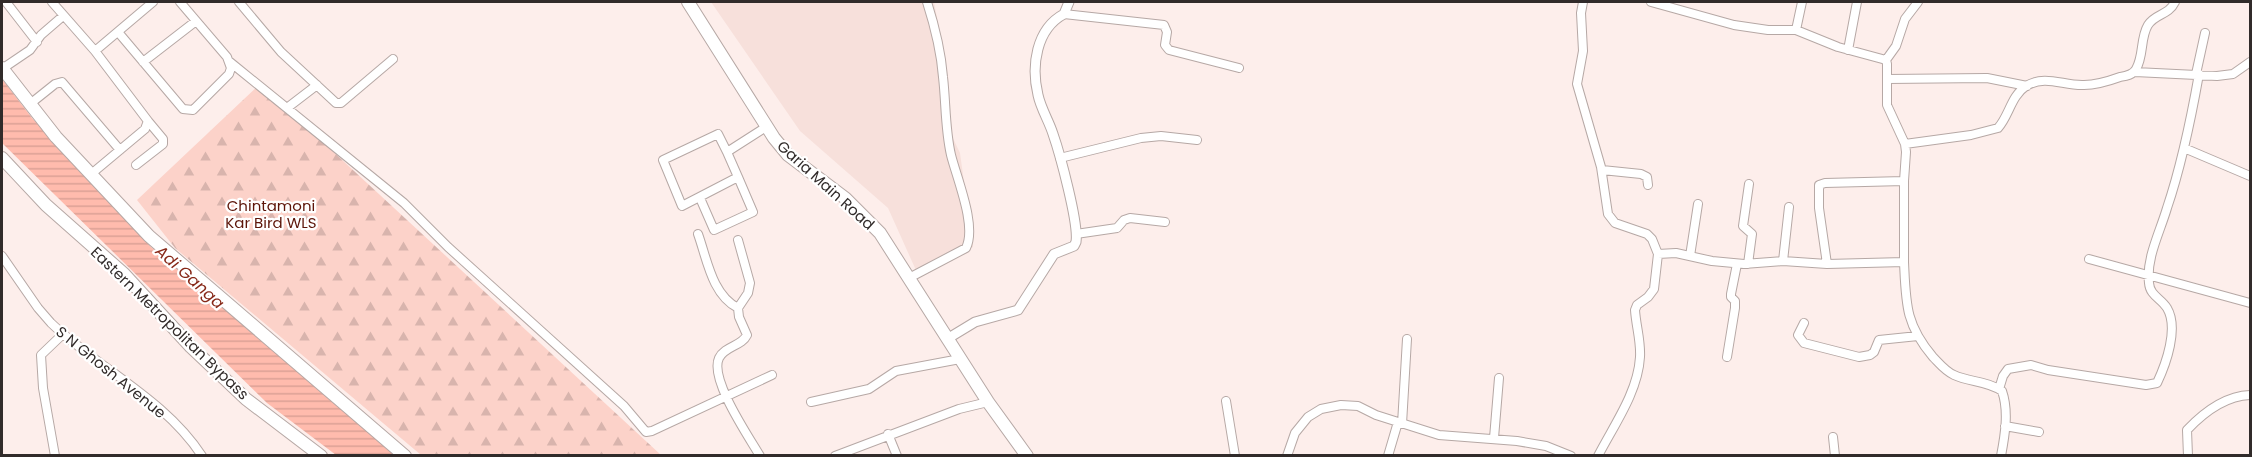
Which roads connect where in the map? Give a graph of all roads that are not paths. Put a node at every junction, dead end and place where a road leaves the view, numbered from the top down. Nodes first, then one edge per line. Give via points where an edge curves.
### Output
1 (6, 2) edge
2 (52, 2) edge
3 (153, 2) edge
4 (181, 2) edge
5 (239, 2) edge
6 (688, 2) edge
7 (927, 2) edge
8 (1069, 2) edge
9 (1583, 2) edge
10 (1657, 2) edge
11 (1802, 2) edge
12 (1857, 2) edge
13 (1918, 2) edge
14 (2175, 2) edge
15 (1064, 14) junction
16 (63, 16) junction
17 (196, 21) junction
18 (1796, 30) junction
19 (118, 32) junction
20 (2205, 33) dead end
21 (37, 42) junction
22 (1848, 50) junction
23 (94, 51) junction
24 (393, 59) dead end
25 (1886, 60) junction
26 (143, 62) junction
27 (230, 62) junction
28 (2250, 62) edge
29 (1239, 68) dead end
30 (2, 69) edge
31 (2135, 72) junction
32 (2197, 74) junction
33 (1887, 79) junction
34 (317, 85) junction
35 (2026, 86) junction
36 (30, 104) junction
37 (287, 108) junction
38 (148, 121) junction
39 (766, 127) junction
40 (1197, 140) dead end
41 (1905, 144) junction
42 (2184, 148) junction
43 (120, 150) junction
44 (728, 152) junction
45 (2, 158) edge
46 (1060, 158) junction
47 (136, 165) dead end
48 (1602, 170) junction
49 (90, 175) junction
50 (2250, 176) edge
51 (738, 177) junction
52 (1904, 181) junction
53 (1749, 184) dead end
54 (1648, 185) dead end
55 (700, 198) junction
56 (1698, 204) dead end
57 (1789, 207) dead end
58 (1166, 222) dead end
59 (698, 234) dead end
60 (1076, 234) junction
61 (738, 240) dead end
62 (1658, 254) junction
63 (2, 256) edge
64 (1690, 256) junction
65 (2089, 259) dead end
66 (1783, 261) junction
67 (1904, 262) junction
68 (1737, 264) junction
69 (1748, 264) junction
70 (1827, 264) junction
71 (2149, 276) junction
72 (909, 278) junction
73 (2250, 303) edge
74 (738, 308) junction
75 (1804, 323) dead end
76 (63, 334) junction
77 (1918, 336) junction
78 (947, 339) junction
79 (1407, 339) dead end
80 (1727, 357) dead end
81 (960, 359) junction
82 (772, 375) dead end
83 (1499, 378) dead end
84 (1999, 389) junction
85 (2250, 394) edge
86 (725, 397) junction
87 (1226, 401) dead end
88 (811, 402) dead end
89 (988, 402) junction
90 (1400, 423) junction
91 (2005, 426) junction
92 (2039, 432) dead end
93 (888, 434) junction
94 (1833, 437) dead end
95 (1494, 438) junction
96 (849, 453) edge
97 (55, 456) edge
98 (202, 456) edge
99 (321, 456) edge
100 (405, 456) edge
101 (760, 456) edge
102 (835, 456) edge
103 (897, 456) edge
104 (1027, 456) edge
105 (1235, 456) edge
106 (1287, 456) edge
107 (1388, 456) edge
108 (1571, 456) edge
109 (1598, 456) edge
110 (1835, 456) edge
111 (2001, 456) edge
112 (2188, 456) edge

1 - 21 street
2 - 16 street
3 - 19 street
4 - 17 street
5 - 34 street via 270,40
6 - 39 main road, Garia Main Road
7 - 72 street via 937,34 951,154 965,201 970,240 966,248
8 - 15 street
9 - 48 street via 1583,51 1577,84
10 - 18 street via 1734,25
11 - 18 street
12 - 22 street
13 - 25 street
14 - 31 street via 2149,24
15 - 29 street via 1164,25 1169,50
15 - 46 street via 1046,28 1040,41 1036,73 1038,97
16 - 21 street
16 - 23 street
17 - 26 street
17 - 27 street
18 - 22 street
19 - 23 street
19 - 26 street
20 - 32 street
21 - 30 street
22 - 25 street
23 - 38 street
24 - 34 street via 341,103
25 - 33 street
26 - 27 street via 188,111 229,74
27 - 37 street
28 - 32 street via 2233,74
30 - 36 main road
31 - 32 street
31 - 35 street via 2099,84 2043,80
32 - 42 street
33 - 35 street via 1987,78
33 - 41 street via 1889,112
34 - 37 street
35 - 41 street via 1998,128
36 - 43 street via 62,82
36 - 49 main road
37 - 86 street via 404,203 624,406 646,432
38 - 43 street via 145,129
38 - 47 street via 163,144
39 - 44 street
39 - 72 main road, Garia Main Road via 788,155 865,217
40 - 46 street via 1141,138
41 - 52 street
42 - 50 street
42 - 71 street
43 - 49 street
44 - 51 street
44 - 55 street via 718,134 662,160 681,206
45 - 99 main road, Eastern Metropolitan Bypass via 46,205 124,274 191,347 246,399
46 - 60 street
48 - 54 street via 1641,174 1647,177
48 - 62 street via 1610,218 1647,234
49 - 100 main road via 149,236
51 - 55 street
51 - 55 street via 752,213 714,230
52 - 67 street
52 - 70 street via 1819,185
53 - 69 street via 1743,226 1752,234
56 - 64 street
57 - 66 street
58 - 60 street via 1130,218 1117,228
59 - 74 street via 717,287
60 - 78 street via 1074,246 1054,254 1018,310 975,322
61 - 74 street via 750,283
62 - 64 street
62 - 109 street via 1654,289 1635,310 1638,369 1631,393
63 - 76 street, S N Ghosh Avenue via 38,308
64 - 68 street
65 - 71 street
66 - 69 street
66 - 70 street
67 - 70 street
67 - 77 street via 1906,304 1912,329
68 - 69 street
68 - 80 street
71 - 73 street
71 - 84 street via 2151,293 2165,304 2171,316 2169,346 2157,383 2146,385 2031,365 2008,369
72 - 78 main road, Garia Main Road
74 - 86 street via 747,335 721,354 718,362
75 - 77 street via 1798,335 1804,343 1859,357 1874,352 1879,340
76 - 97 street via 41,355
76 - 98 street, S N Ghosh Avenue via 150,402 191,439
77 - 84 street via 1952,374
78 - 81 main road, Garia Main Road
79 - 90 street
81 - 88 street via 896,371 869,389
81 - 89 main road, Garia Main Road
82 - 86 street
83 - 95 street
84 - 91 street via 2005,400
85 - 112 street via 2229,398 2187,430
86 - 101 street
87 - 105 street
89 - 93 street
89 - 104 main road, Garia Main Road
90 - 95 street via 1439,435
90 - 106 street via 1358,406 1321,409 1295,433
90 - 107 street
91 - 92 street
91 - 111 street
93 - 96 street
93 - 103 street
94 - 110 street
95 - 108 street via 1529,442
96 - 102 street

